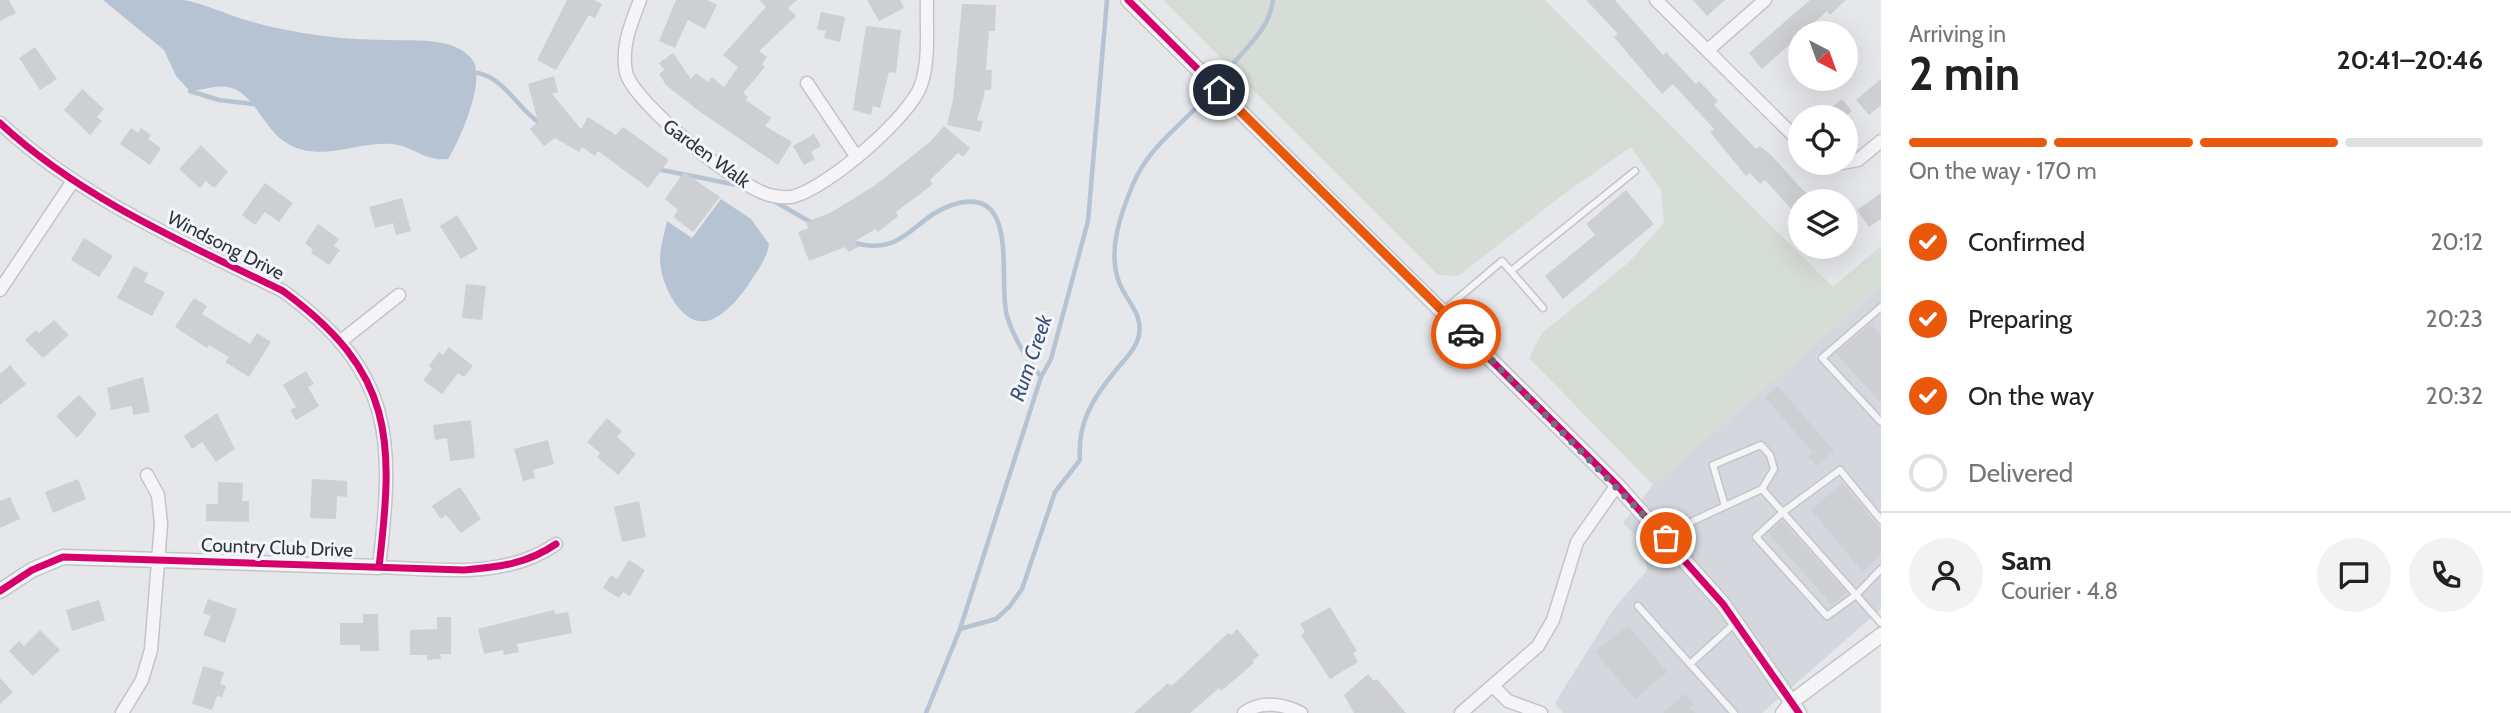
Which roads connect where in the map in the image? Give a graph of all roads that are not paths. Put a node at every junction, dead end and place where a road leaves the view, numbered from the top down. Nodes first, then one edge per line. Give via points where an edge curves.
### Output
1 (640, 0) edge
2 (927, 0) edge
3 (1128, 0) edge
4 (1656, 0) edge
5 (1765, 0) edge
6 (1708, 50) junction
7 (807, 83) dead end
8 (0, 123) edge
9 (1788, 130) edge
10 (1881, 141) edge
11 (856, 156) junction
12 (1858, 158) edge
13 (1635, 171) dead end
14 (73, 181) junction
15 (1511, 271) junction
16 (0, 290) edge
17 (399, 295) dead end
18 (1881, 307) edge
19 (1543, 308) dead end
20 (1443, 311) junction
21 (341, 341) junction
22 (1881, 422) edge
23 (147, 475) dead end
24 (1617, 485) junction
25 (1762, 489) junction
26 (1725, 506) junction
27 (1783, 512) junction
28 (1881, 520) edge
29 (1669, 541) junction
30 (556, 544) dead end
31 (157, 559) junction
32 (379, 566) junction
33 (1881, 569) edge
34 (0, 591) edge
35 (1856, 595) junction
36 (1638, 606) dead end
37 (1736, 621) junction
38 (1881, 623) edge
39 (1881, 635) edge
40 (1690, 664) junction
41 (1493, 686) junction
42 (1791, 710) edge
43 (122, 713) edge
44 (1244, 713) edge
45 (1301, 713) edge
46 (1461, 713) edge
47 (1541, 713) edge
48 (1734, 713) edge

1 - 11 street, Garden Walk via 625,41 626,74 634,90 658,117 744,183 772,196 795,196
2 - 11 street, Garden Walk via 921,86 900,118
3 - 20 street
4 - 6 street
5 - 6 street
6 - 9 street
7 - 11 street
8 - 14 street, Windsong Drive
10 - 12 street
13 - 15 lane
14 - 16 street
14 - 21 street, Windsong Drive via 283,292
15 - 19 lane
15 - 20 lane via 1502,261
17 - 21 street
18 - 22 lane via 1822,358
20 - 24 street
21 - 32 street, Windsong Drive via 358,363 375,400 387,446
23 - 31 street via 158,495
24 - 29 street
24 - 41 street via 1577,541 1553,620 1538,646
25 - 26 lane
25 - 26 lane via 1774,469 1761,445 1713,465
25 - 27 lane
26 - 29 lane via 1693,521
27 - 28 lane via 1840,470
27 - 35 lane
27 - 35 lane via 1756,537 1827,616
29 - 37 street
30 - 32 street, Country Club Drive via 536,558 503,567
31 - 32 street, Country Club Drive
31 - 34 street, Country Club Drive via 63,558 32,570
31 - 43 street via 151,650 142,680
33 - 35 lane
35 - 38 lane
36 - 40 lane
37 - 40 lane
37 - 42 street
39 - 42 street
40 - 48 lane
41 - 46 street
41 - 47 street via 1508,701
44 - 45 street via 1263,704

